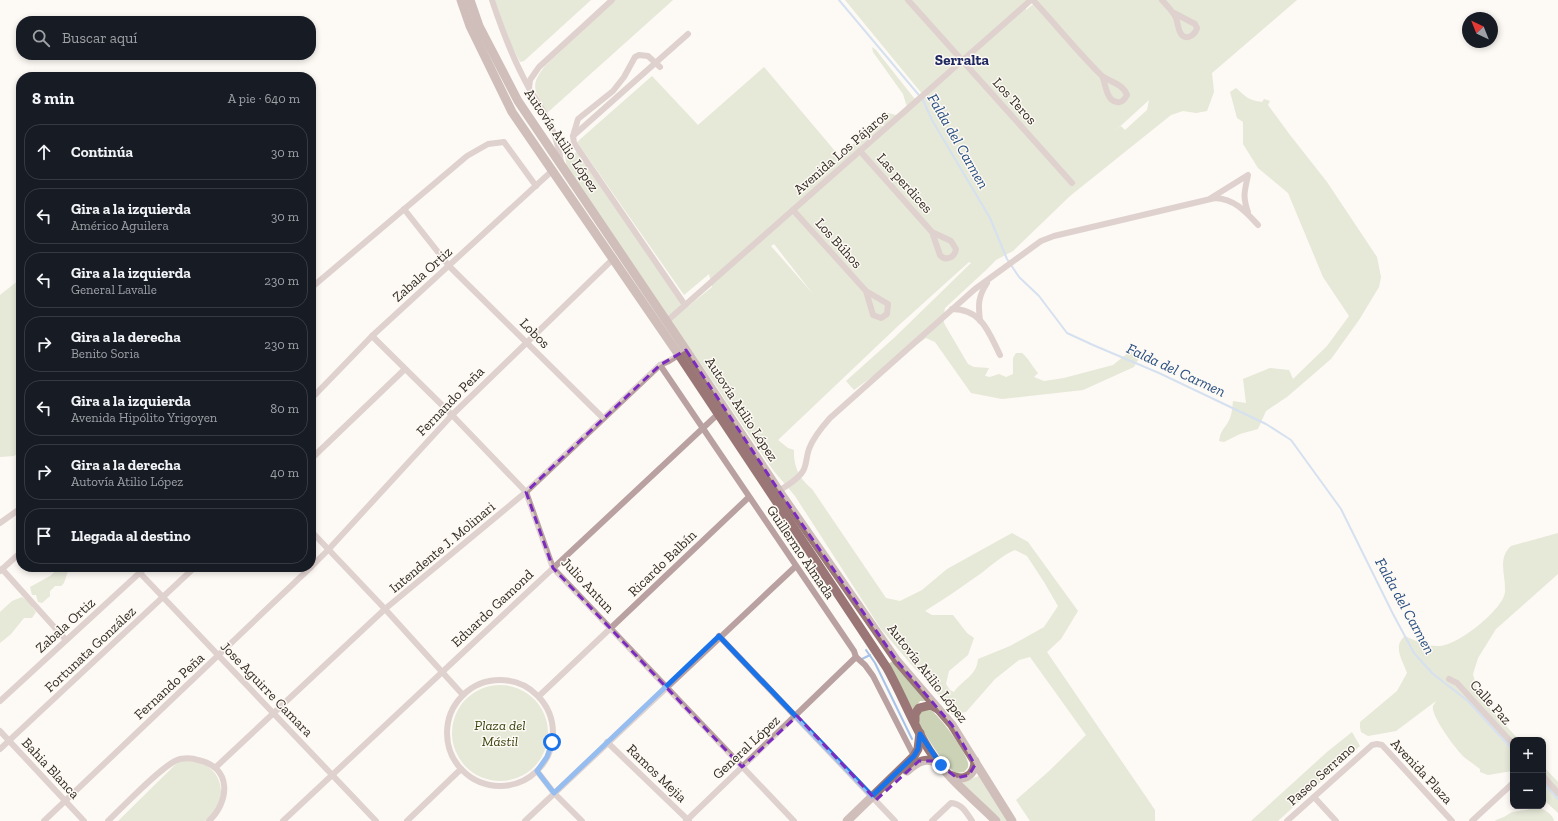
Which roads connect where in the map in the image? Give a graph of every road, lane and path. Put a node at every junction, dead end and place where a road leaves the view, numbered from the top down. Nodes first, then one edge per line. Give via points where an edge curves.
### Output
1 (460, 0) edge
2 (470, 0) edge
3 (492, 0) edge
4 (612, 0) edge
5 (908, 0) edge
6 (1032, 0) edge
7 (1162, 0) edge
8 (1174, 14) dead end
9 (688, 34) dead end
10 (962, 60) junction
11 (658, 65) junction
12 (1102, 76) junction
13 (529, 88) junction
14 (573, 136) junction
15 (860, 151) junction
16 (561, 165) junction
17 (553, 170) junction
18 (1072, 183) dead end
19 (536, 186) junction
20 (1208, 199) junction
21 (404, 209) junction
22 (793, 210) junction
23 (1252, 218) junction
24 (1258, 225) dead end
25 (932, 232) junction
26 (613, 259) junction
27 (449, 266) junction
28 (989, 279) junction
29 (316, 284) edge
30 (866, 291) junction
31 (686, 305) junction
32 (952, 309) junction
33 (667, 321) junction
34 (980, 321) junction
35 (372, 336) junction
36 (527, 342) junction
37 (682, 352) junction
38 (1000, 355) dead end
39 (660, 365) junction
40 (405, 369) junction
41 (316, 394) edge
42 (718, 414) junction
43 (452, 415) junction
44 (603, 418) junction
45 (702, 428) junction
46 (316, 453) edge
47 (779, 491) junction
48 (526, 492) junction
49 (749, 497) junction
50 (16, 512) edge
51 (0, 523) edge
52 (316, 537) edge
53 (328, 550) junction
54 (16, 556) edge
55 (316, 562) edge
56 (796, 566) junction
57 (553, 568) junction
58 (1, 570) edge
59 (191, 572) edge
60 (306, 572) edge
61 (140, 574) joint
62 (163, 598) junction
63 (385, 609) junction
64 (611, 628) junction
65 (719, 636) junction
66 (66, 640) junction
67 (218, 656) junction
68 (856, 657) junction
69 (441, 672) junction
70 (1449, 679) dead end
71 (666, 686) junction
72 (463, 695) junction
73 (539, 696) junction
74 (0, 701) edge
75 (939, 710) junction
76 (274, 713) junction
77 (796, 716) junction
78 (915, 722) junction
79 (0, 731) edge
80 (920, 734) junction
81 (9, 741) junction
82 (1510, 741) edge
83 (607, 742) junction
84 (1372, 745) joint
85 (0, 749) edge
86 (914, 756) junction
87 (975, 761) junction
88 (941, 765) junction
89 (216, 767) junction
90 (742, 767) junction
91 (461, 769) junction
92 (537, 771) junction
93 (333, 775) junction
94 (949, 775) junction
95 (1546, 779) edge
96 (1510, 786) edge
97 (554, 793) junction
98 (1558, 793) edge
99 (1314, 797) junction
100 (874, 798) junction
101 (65, 801) junction
102 (44, 821) edge
103 (84, 821) edge
104 (108, 821) edge
105 (209, 821) edge
106 (283, 821) edge
107 (376, 821) edge
108 (406, 821) edge
109 (525, 821) edge
110 (582, 821) edge
111 (688, 821) edge
112 (794, 821) edge
113 (847, 821) edge
114 (854, 821) edge
115 (895, 821) edge
116 (932, 821) edge
117 (972, 821) edge
118 (996, 821) edge
119 (1012, 821) edge
120 (1287, 821) edge
121 (1336, 821) edge
122 (1452, 821) edge
123 (1472, 821) edge

1 - 17 main road, Autovía Atilio López via 498,87 512,112
2 - 16 main road, Autovía Atilio López via 479,26 522,108
3 - 13 street via 506,40
4 - 13 street via 539,67 530,80
5 - 10 street, Los Teros
6 - 10 street, Avenida Los Pájaros
6 - 12 street
7 - 8 street
9 - 11 street
10 - 15 street, Avenida Los Pájaros
10 - 18 street, Los Teros
11 - 14 street
11 - 14 street via 648,56 635,57 613,91 578,119
12 - 12 street via 1109,98 1118,102 1124,99 1126,95 1122,87
13 - 16 street via 555,133
14 - 31 street via 574,144
15 - 22 street, Avenida Los Pájaros
15 - 25 street, Las perdices
16 - 33 main road, Autovía Atilio López
17 - 19 street, Zabala Ortiz
17 - 26 main road, Autovía Atilio López
19 - 21 street via 504,142 493,143 467,156
19 - 27 street, Zabala Ortiz
20 - 23 street via 1221,198 1233,202
20 - 23 street via 1248,175 1244,199
20 - 28 street via 1054,236 1041,241
21 - 27 street, Lobos
21 - 29 street
22 - 30 street, Los Búhos
22 - 31 street, Avenida Los Pájaros
23 - 24 street
25 - 25 street, Las perdices via 942,258 952,257 956,249 954,245 947,238
26 - 36 street, Fernando Peña
26 - 37 main road, Autovía Atilio López
27 - 35 street, Zabala Ortiz
27 - 36 street, Lobos
28 - 32 street
28 - 34 street via 979,299
30 - 30 street, Los Búhos via 873,315 882,318 887,314 888,304
31 - 33 street, Avenida Los Pájaros
32 - 34 street via 970,312
32 - 47 street via 827,421 808,450 803,472
33 - 37 main road, Autovía Atilio López
34 - 38 street
35 - 40 street, Julio Antun
35 - 41 street, Zabala Ortiz
36 - 43 street, Fernando Peña
36 - 44 street, Lobos
37 - 39 street, Intendente J. Molinari
37 - 42 main road, Autovía Atilio López
37 - 47 main road, Autovía Atilio López
39 - 44 street, Intendente J. Molinari
39 - 45 street, Guillermo Almada
40 - 43 street, Julio Antun
40 - 46 street
42 - 45 street, Eduardo Gamond
42 - 78 main road, Autovía Atilio López via 887,668
43 - 48 street, Julio Antun
43 - 53 street, Fernando Peña
44 - 48 street, Intendente J. Molinari
45 - 49 street, Guillermo Almada
45 - 57 street, Eduardo Gamond
47 - 75 main road, Autovía Atilio López via 897,661
48 - 57 street, Julio Antun
48 - 63 street, Intendente J. Molinari
49 - 56 street, Guillermo Almada
49 - 64 street, Ricardo Balbín
50 - 51 street
52 - 53 street
53 - 55 street, Fernando Peña
53 - 63 street
54 - 58 street
56 - 65 street
56 - 68 street, Guillermo Almada
57 - 64 street, Julio Antun
57 - 69 street, Eduardo Gamond
58 - 66 street
59 - 62 street, Fortunata González
60 - 67 street, Fernando Peña
61 - 62 street, Jose Aguirre Camara
61 - 66 street, Zabala Ortiz
62 - 67 street, Jose Aguirre Camara
62 - 81 street, Fortunata González
63 - 69 street
63 - 76 street, Intendente J. Molinari
64 - 71 street, Julio Antun
64 - 73 street, Ricardo Balbín
65 - 71 street
65 - 77 street
66 - 74 street, Zabala Ortiz
67 - 76 street, Jose Aguirre Camara
67 - 101 street, Fernando Peña
68 - 77 street, General López
68 - 86 street, Guillermo Almada via 871,673
69 - 72 street
69 - 93 street, Eduardo Gamond
70 - 82 street, Calle Paz via 1458,683
71 - 83 street
71 - 90 street, Julio Antun
72 - 73 street via 477,684 497,680 518,682
72 - 91 street via 453,708 447,724 447,740 452,756
73 - 92 street via 548,710 553,726 552,742 547,757
75 - 78 main road via 931,705 920,708 915,714
75 - 87 main road, Autovía Atilio López
76 - 89 street, Intendente J. Molinari
76 - 93 street, Jose Aguirre Camara
77 - 90 street, General López
77 - 100 street
78 - 80 main road, Autovía Atilio López
79 - 81 street, Bahia Blanca
80 - 86 main road via 918,749
80 - 88 main road, Autovía Atilio López
81 - 85 street, Fortunata González
81 - 101 street, Bahia Blanca
83 - 97 street
83 - 111 street, Ramos Mejia
84 - 99 street, Paseo Serrano
84 - 122 street, Avenida Plaza via 1382,745
86 - 100 main road
87 - 94 main road via 974,769 969,776 957,778
87 - 119 main road, Autovía Atilio López
88 - 94 main road, Autovía Atilio López
88 - 100 main road via 929,760 919,761
89 - 104 street via 194,758 180,759 167,766
89 - 105 street via 225,783 224,792 221,806
90 - 111 street, General López
90 - 112 street, Julio Antun
91 - 92 street via 473,779 488,785 504,786 521,782
91 - 108 street
92 - 97 street
93 - 106 street, Eduardo Gamond
93 - 107 street, Jose Aguirre Camara
94 - 118 main road, Autovía Atilio López
95 - 98 street
96 - 123 street
97 - 109 street
97 - 110 street
99 - 120 street, Paseo Serrano
99 - 121 street
100 - 113 main road
100 - 114 main road
100 - 115 street
101 - 102 street, Fernando Peña
101 - 103 street, Bahia Blanca
116 - 117 street via 951,803 962,807

